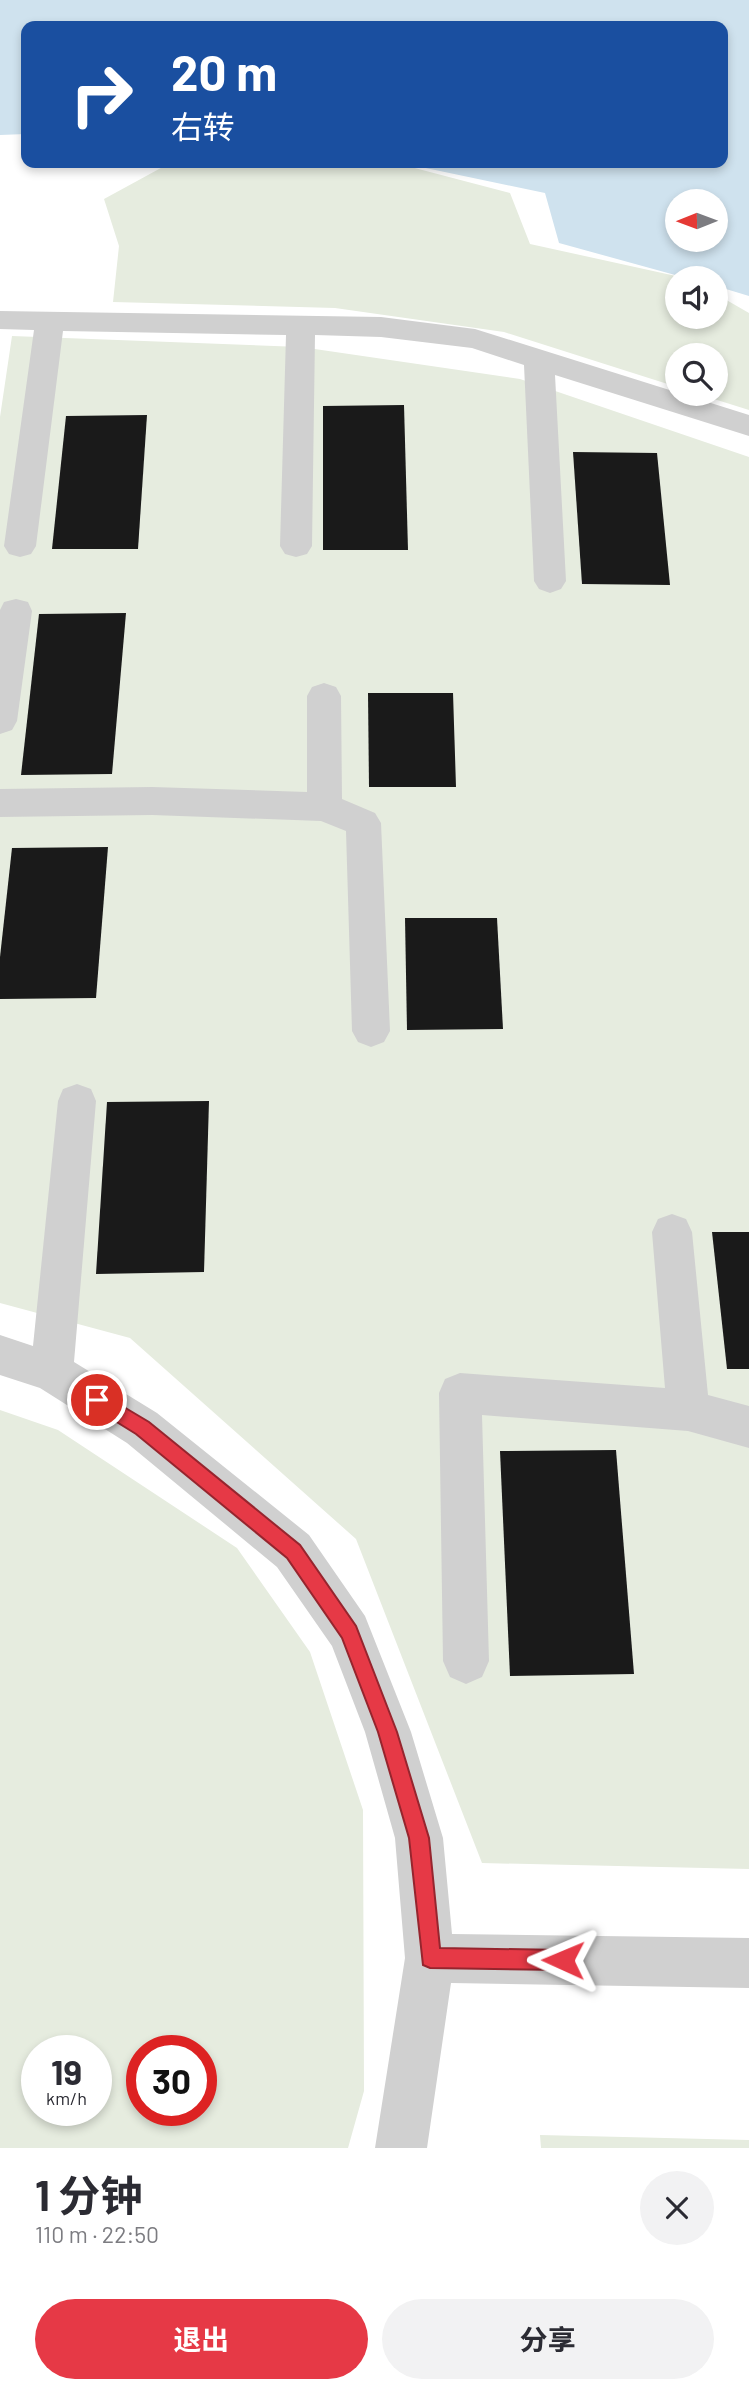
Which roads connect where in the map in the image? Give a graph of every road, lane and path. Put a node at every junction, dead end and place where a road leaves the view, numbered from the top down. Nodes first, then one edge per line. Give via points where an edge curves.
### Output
1 (0, 320) edge
2 (50, 321) junction
3 (301, 326) junction
4 (539, 359) junction
5 (749, 426) edge
6 (20, 545) dead end
7 (296, 546) dead end
8 (550, 581) dead end
9 (16, 611) dead end
10 (324, 696) dead end
11 (0, 721) edge
12 (0, 803) edge
13 (324, 807) junction
14 (371, 1031) dead end
15 (77, 1101) dead end
16 (672, 1232) dead end
17 (0, 1355) edge
18 (51, 1372) junction
19 (688, 1410) junction
20 (749, 1427) edge
21 (466, 1661) dead end
22 (430, 1958) junction
23 (749, 1963) edge
24 (401, 2148) edge

1 - 2 street
2 - 3 street
2 - 6 street
3 - 4 street via 381,327 475,339
3 - 7 street
4 - 5 street
4 - 8 street
9 - 11 street
10 - 13 street
12 - 13 street via 152,801
13 - 14 street via 363,823
15 - 18 street
16 - 19 street
17 - 18 street
18 - 22 street via 142,1428 293,1551 349,1632 388,1732 419,1838
19 - 20 street
19 - 21 street via 460,1393
22 - 23 street
22 - 24 street

